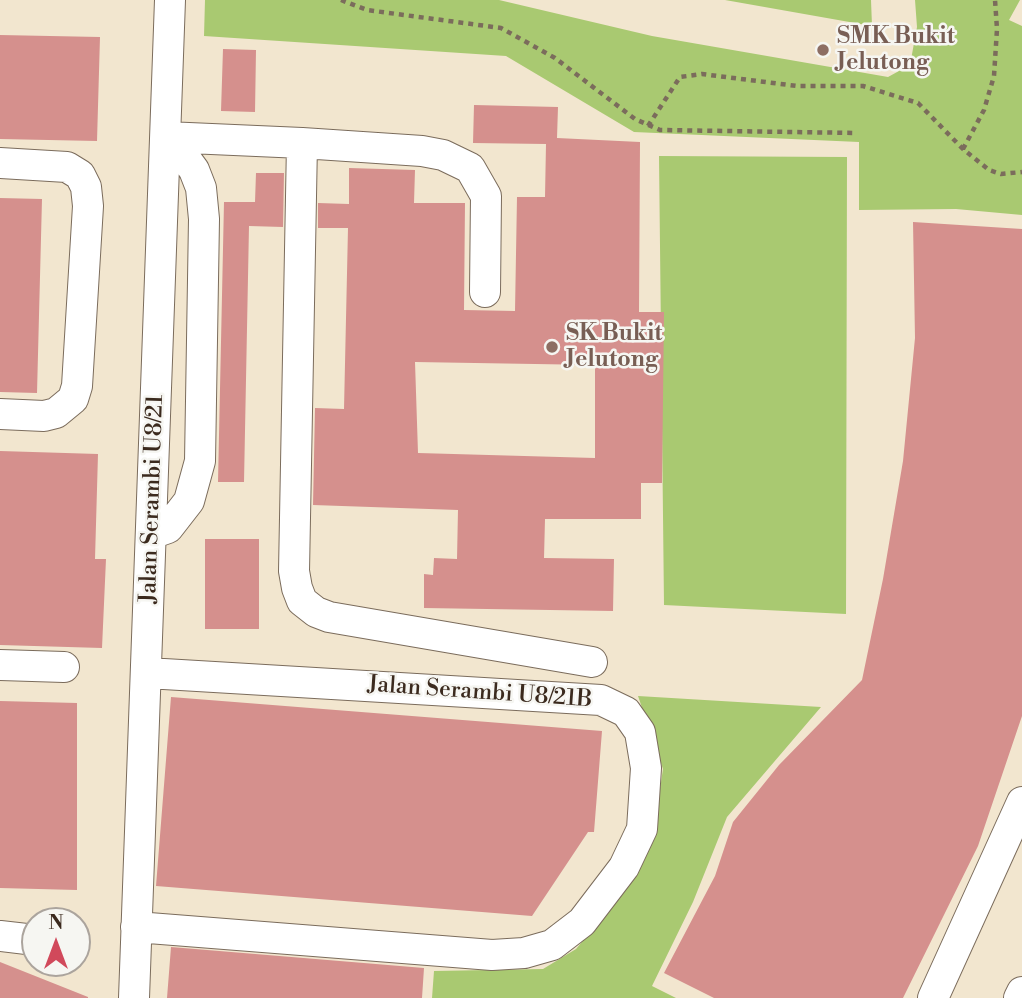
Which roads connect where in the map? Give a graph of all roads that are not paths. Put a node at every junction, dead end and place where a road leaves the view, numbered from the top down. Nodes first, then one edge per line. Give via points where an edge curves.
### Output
1 (170, 0) edge
2 (166, 140) junction
3 (302, 143) junction
4 (0, 163) edge
5 (485, 292) dead end
6 (0, 414) edge
7 (151, 534) junction
8 (592, 662) dead end
9 (0, 665) edge
10 (64, 667) dead end
11 (147, 673) junction
12 (1022, 802) edge
13 (136, 927) junction
14 (0, 936) edge
15 (21, 938) edge
16 (1022, 992) edge
17 (134, 998) edge
18 (933, 998) edge
19 (1019, 998) edge

1 - 2 street, Jalan Serambi U8/21
2 - 3 street
2 - 7 street, Jalan Serambi U8/21
2 - 7 street via 194,170 201,188 200,461 189,501 168,528
3 - 5 street via 422,151 443,155 470,169 486,196
3 - 8 street via 294,571 302,601 329,617
4 - 6 street via 67,167 80,175 88,206 73,399 44,416
7 - 11 street, Jalan Serambi U8/21
9 - 10 street
11 - 13 street, Jalan Serambi U8/21
11 - 13 street, Jalan Serambi U8/21B via 601,700 626,712 640,732 646,768 642,829 624,867 582,922 552,945 492,955
12 - 18 street
13 - 17 street, Jalan Serambi U8/21
14 - 15 street
16 - 19 street

